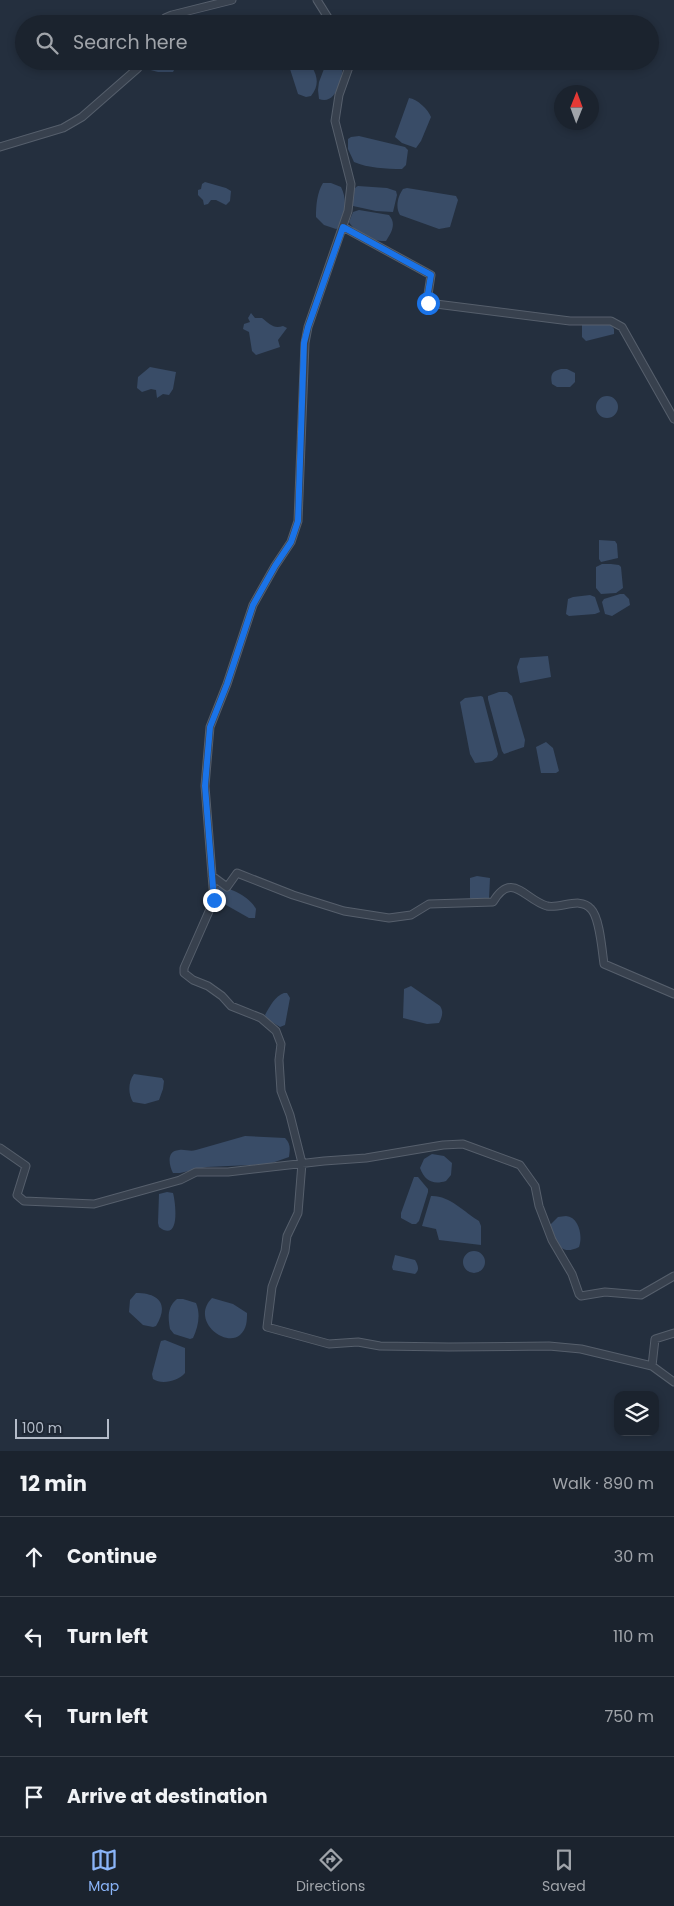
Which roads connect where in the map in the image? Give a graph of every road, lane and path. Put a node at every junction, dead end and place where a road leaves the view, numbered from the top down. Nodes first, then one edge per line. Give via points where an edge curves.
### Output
1 (232, 0) edge
2 (317, 0) edge
3 (172, 15) edge
4 (326, 15) edge
5 (136, 70) edge
6 (348, 70) edge
7 (0, 147) edge
8 (343, 227) junction
9 (674, 419) edge
10 (212, 876) junction
11 (674, 994) edge
12 (0, 1148) edge
13 (302, 1163) junction
14 (674, 1276) edge
15 (674, 1333) edge
16 (652, 1366) junction
17 (674, 1382) edge

1 - 3 street
2 - 4 street
5 - 7 street via 82,117 63,128
6 - 8 street via 339,95 335,121 351,184
8 - 9 street via 431,275 428,303 570,321 611,321 622,327
8 - 10 street via 304,343 298,521 291,542 253,605 210,727 205,786
10 - 11 street via 227,887 237,873 344,911 389,918 411,914 429,904 493,902 499,892 512,887 550,906 581,903 591,907 596,916 604,964
10 - 13 street via 214,900 184,973 208,986 231,1006 261,1018 276,1031 281,1044 281,1091
12 - 13 street via 26,1166 17,1196 24,1201 53,1203 94,1204 180,1180 196,1172 228,1172
13 - 14 street via 366,1158 463,1144 520,1165 534,1186 552,1240 581,1296 605,1292 641,1295
13 - 16 street via 298,1213 287,1236 272,1287 267,1327 329,1344 549,1346 581,1349
15 - 16 street via 655,1339
16 - 17 street

